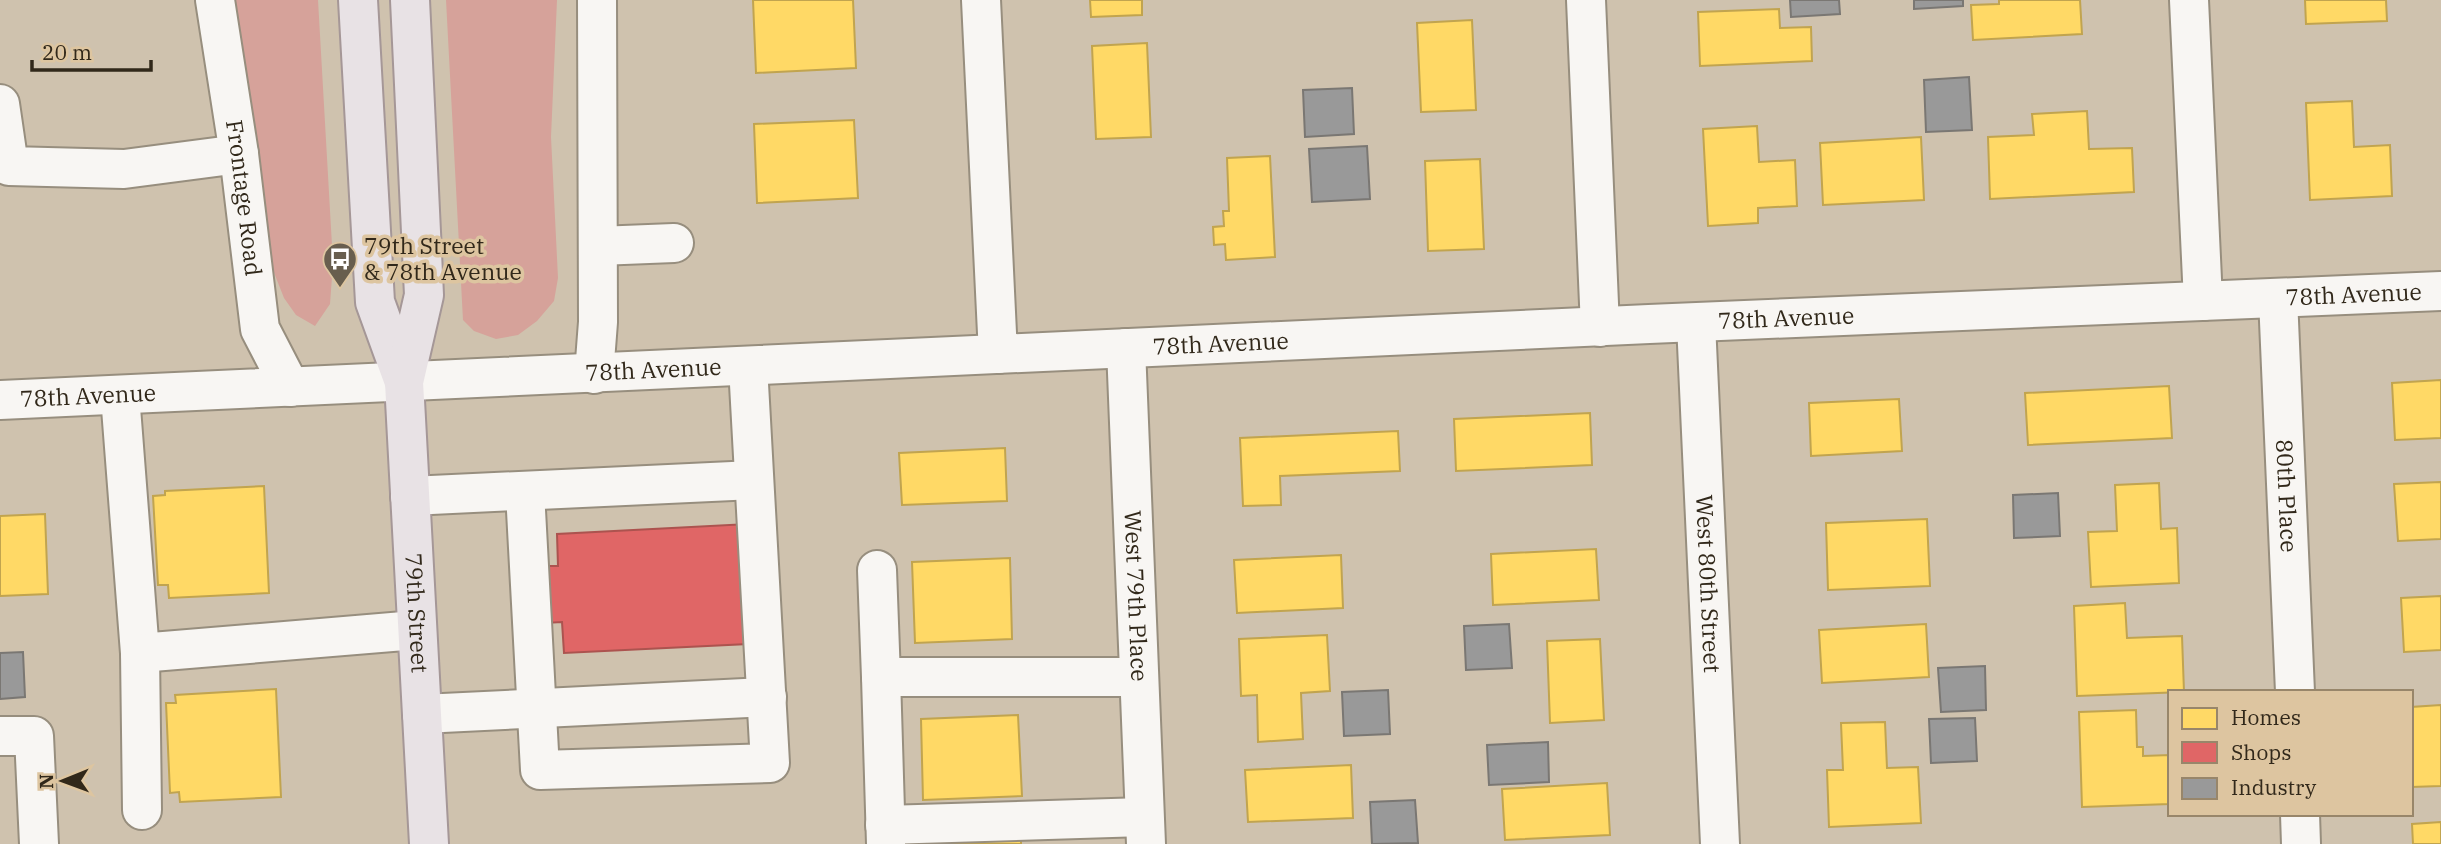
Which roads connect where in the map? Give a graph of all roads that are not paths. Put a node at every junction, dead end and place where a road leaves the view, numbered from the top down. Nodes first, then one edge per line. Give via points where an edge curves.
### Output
1 (215, 0) edge
2 (358, 0) edge
3 (410, 0) edge
4 (597, 0) edge
5 (981, 0) edge
6 (1586, 0) edge
7 (2189, 0) edge
8 (0, 104) edge
9 (239, 154) junction
10 (4, 166) edge
11 (674, 243) dead end
12 (598, 246) junction
13 (2441, 291) edge
14 (2278, 299) junction
15 (2203, 301) junction
16 (1696, 323) junction
17 (1600, 327) junction
18 (1126, 348) junction
19 (998, 354) junction
20 (748, 366) junction
21 (594, 374) junction
22 (404, 383) junction
23 (290, 387) junction
24 (120, 395) junction
25 (0, 400) edge
26 (754, 480) junction
27 (525, 492) junction
28 (410, 496) junction
29 (877, 570) dead end
30 (416, 630) junction
31 (140, 653) junction
32 (881, 677) junction
33 (1139, 677) junction
34 (2295, 690) edge
35 (767, 697) junction
36 (535, 707) junction
37 (422, 714) junction
38 (0, 736) edge
39 (142, 810) dead end
40 (2300, 816) edge
41 (1145, 830) edge
42 (886, 834) edge
43 (39, 844) edge
44 (429, 844) edge
45 (1720, 844) edge
46 (2301, 844) edge

1 - 9 street, Frontage Road
2 - 22 main road, 79th Street via 375,302
3 - 22 main road, 79th Street via 425,295
4 - 12 street
5 - 19 street
6 - 17 street
7 - 15 street
8 - 10 street
9 - 10 street via 124,169
9 - 23 street, Frontage Road via 260,329
11 - 12 street
12 - 21 street
13 - 14 street, 78th Avenue
14 - 15 street, 78th Avenue
14 - 34 street, 80th Place
15 - 16 street, 78th Avenue
16 - 17 street, 78th Avenue
16 - 45 street, West 80th Street
17 - 18 street, 78th Avenue
18 - 19 street, 78th Avenue
18 - 33 street, West 79th Place
19 - 20 street, 78th Avenue
20 - 21 street, 78th Avenue
20 - 26 street
21 - 22 street, 78th Avenue
22 - 23 street, 78th Avenue
22 - 28 main road, 79th Street
23 - 24 street, 78th Avenue
24 - 25 street, 78th Avenue
24 - 31 street
26 - 27 street
26 - 35 street
27 - 28 street
27 - 36 street
28 - 30 main road, 79th Street
29 - 32 street
30 - 31 street
30 - 37 main road, 79th Street
31 - 39 street
32 - 33 street
32 - 42 street
33 - 41 street, West 79th Place
35 - 36 street
35 - 36 street via 770,763 540,770
36 - 37 street
37 - 44 main road, 79th Street
38 - 43 street via 34,736
40 - 46 street
41 - 42 street

